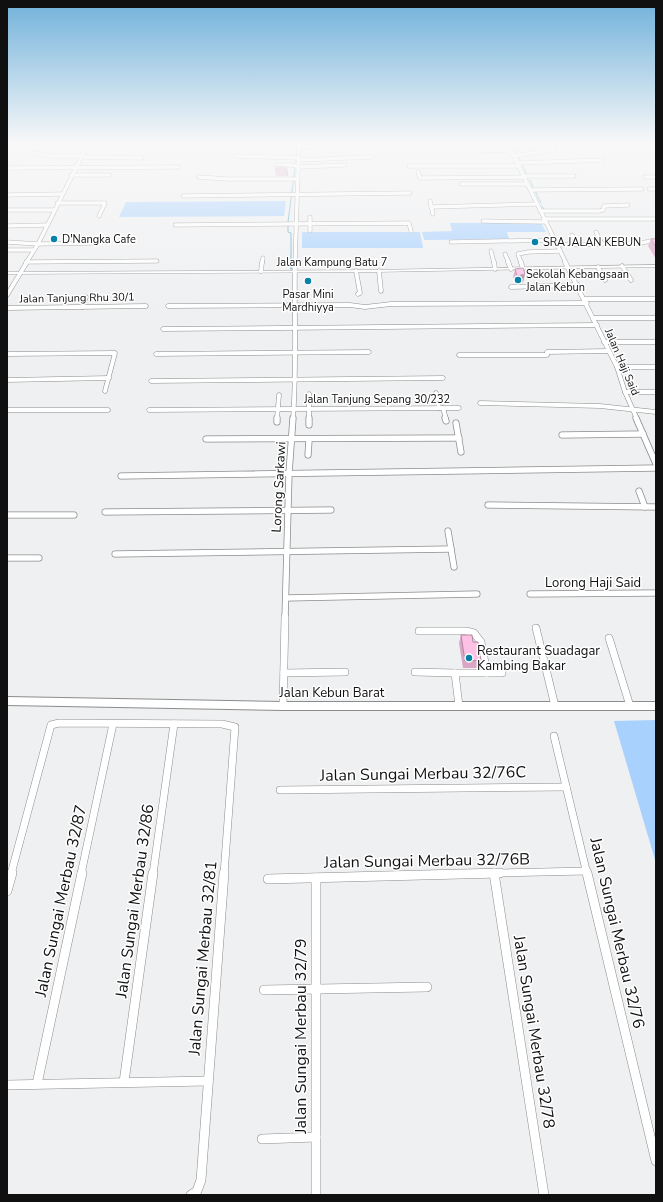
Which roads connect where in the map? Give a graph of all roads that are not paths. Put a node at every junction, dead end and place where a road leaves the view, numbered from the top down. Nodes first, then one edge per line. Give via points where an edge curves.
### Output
1 (60, 198) edge
2 (296, 198) edge
3 (534, 198) edge
4 (430, 201) dead end
5 (57, 203) junction
6 (536, 204) junction
7 (45, 205) dead end
8 (628, 205) dead end
9 (431, 207) junction
10 (7, 210) edge
11 (42, 210) junction
12 (54, 210) junction
13 (540, 212) junction
14 (433, 214) dead end
15 (39, 216) dead end
16 (99, 216) dead end
17 (310, 217) dead end
18 (656, 219) edge
19 (544, 220) junction
20 (483, 221) dead end
21 (296, 224) junction
22 (310, 224) junction
23 (47, 225) junction
24 (175, 225) dead end
25 (7, 226) edge
26 (310, 231) dead end
27 (411, 231) dead end
28 (596, 232) dead end
29 (572, 235) dead end
30 (555, 240) junction
31 (656, 240) edge
32 (7, 242) edge
33 (451, 242) dead end
34 (94, 243) dead end
35 (38, 244) junction
36 (602, 244) junction
37 (557, 245) junction
38 (578, 245) junction
39 (7, 250) edge
40 (34, 250) junction
41 (491, 251) dead end
42 (560, 251) junction
43 (505, 254) dead end
44 (263, 258) dead end
45 (157, 261) dead end
46 (26, 262) junction
47 (622, 266) junction
48 (656, 266) edge
49 (598, 267) junction
50 (568, 268) junction
51 (495, 269) junction
52 (511, 269) junction
53 (523, 269) junction
54 (261, 271) junction
55 (295, 271) junction
56 (356, 271) junction
57 (379, 271) junction
58 (7, 273) edge
59 (20, 273) junction
60 (605, 280) dead end
61 (631, 280) dead end
62 (578, 285) junction
63 (511, 287) dead end
64 (381, 291) dead end
65 (358, 294) dead end
66 (7, 295) edge
67 (86, 297) dead end
68 (656, 299) edge
69 (586, 301) junction
70 (294, 305) junction
71 (146, 306) dead end
72 (168, 306) dead end
73 (82, 307) junction
74 (7, 308) edge
75 (594, 318) junction
76 (656, 318) edge
77 (597, 325) junction
78 (296, 328) junction
79 (163, 329) dead end
80 (604, 342) junction
81 (656, 342) edge
82 (608, 350) junction
83 (369, 352) dead end
84 (296, 353) junction
85 (7, 354) edge
86 (156, 354) dead end
87 (459, 355) dead end
88 (617, 367) junction
89 (656, 367) edge
90 (108, 378) junction
91 (443, 378) dead end
92 (7, 380) edge
93 (296, 380) junction
94 (151, 381) dead end
95 (105, 391) dead end
96 (625, 392) junction
97 (656, 392) edge
98 (436, 393) dead end
99 (309, 394) dead end
100 (279, 395) dead end
101 (480, 403) dead end
102 (441, 408) junction
103 (459, 408) dead end
104 (278, 409) junction
105 (295, 409) junction
106 (309, 409) junction
107 (7, 410) edge
108 (108, 410) dead end
109 (149, 410) dead end
110 (633, 410) junction
111 (656, 412) edge
112 (446, 421) dead end
113 (277, 422) dead end
114 (456, 423) dead end
115 (309, 425) dead end
116 (643, 434) junction
117 (562, 435) dead end
118 (458, 438) junction
119 (206, 439) dead end
120 (293, 440) junction
121 (309, 440) junction
122 (650, 451) junction
123 (656, 451) edge
124 (461, 452) dead end
125 (308, 454) dead end
126 (656, 464) edge
127 (656, 468) edge
128 (289, 473) junction
129 (121, 476) dead end
130 (639, 491) dead end
131 (488, 505) dead end
132 (645, 506) junction
133 (656, 507) edge
134 (288, 510) junction
135 (330, 510) dead end
136 (105, 512) dead end
137 (7, 515) edge
138 (74, 515) dead end
139 (448, 531) dead end
140 (451, 549) junction
141 (287, 552) junction
142 (115, 554) dead end
143 (7, 558) edge
144 (40, 558) dead end
145 (454, 567) dead end
146 (656, 593) edge
147 (477, 594) dead end
148 (530, 594) dead end
149 (286, 598) junction
150 (536, 628) dead end
151 (419, 631) dead end
152 (609, 638) dead end
153 (345, 672) dead end
154 (415, 672) dead end
155 (284, 673) junction
156 (455, 673) junction
157 (486, 673) junction
158 (502, 673) dead end
159 (7, 701) edge
160 (283, 706) junction
161 (459, 706) junction
162 (555, 706) junction
163 (630, 706) junction
164 (656, 706) edge
165 (113, 724) junction
166 (174, 724) junction
167 (554, 736) dead end
168 (566, 787) junction
169 (280, 790) dead end
170 (587, 871) junction
171 (494, 873) junction
172 (316, 878) junction
173 (268, 879) dead end
174 (7, 891) edge
175 (427, 987) dead end
176 (316, 988) junction
177 (264, 990) dead end
178 (208, 1081) junction
179 (124, 1082) junction
180 (37, 1084) junction
181 (7, 1085) edge
182 (316, 1137) junction
183 (262, 1139) dead end
184 (656, 1160) edge
185 (194, 1193) edge
186 (316, 1195) edge
187 (544, 1195) edge

1 - 5 street
2 - 21 street, Lorong Sarkawi
3 - 6 street, Jalan Haji Said
4 - 9 street
5 - 12 street
5 - 16 street via 105,203
6 - 9 street
6 - 13 street, Jalan Haji Said
7 - 11 street
8 - 13 street via 608,205 599,211
9 - 14 street
10 - 11 street
11 - 12 street
11 - 15 street
12 - 23 street
13 - 19 street, Jalan Haji Said
17 - 22 street
18 - 19 street
19 - 20 street
19 - 30 street, Jalan Haji Said
21 - 22 street
21 - 24 street
21 - 55 street, Lorong Sarkawi
22 - 26 street
22 - 27 street via 409,223
23 - 25 street
23 - 35 street
28 - 36 street
29 - 38 street
30 - 33 street
30 - 37 street, Jalan Haji Said
31 - 36 street
32 - 35 street
34 - 35 street
35 - 40 street
36 - 38 street
37 - 38 street
37 - 42 street, Jalan Haji Said
39 - 40 street
40 - 46 street
41 - 51 street
42 - 50 street, Jalan Haji Said
42 - 53 street via 518,254
43 - 52 street
44 - 54 street
45 - 46 street
46 - 59 street
47 - 48 street, Jalan Kampung Batu 7
47 - 49 street, Jalan Kampung Batu 7
47 - 61 street
49 - 50 street, Jalan Kampung Batu 7
49 - 60 street
50 - 53 street, Jalan Kampung Batu 7
50 - 62 street, Jalan Haji Said
51 - 52 street, Jalan Kampung Batu 7
51 - 57 street, Jalan Kampung Batu 7
52 - 53 street, Jalan Kampung Batu 7
54 - 55 street, Jalan Kampung Batu 7
54 - 59 street, Jalan Kampung Batu 7
55 - 56 street, Jalan Kampung Batu 7
55 - 70 street, Lorong Sarkawi
56 - 57 street, Jalan Kampung Batu 7
56 - 65 street via 360,293
57 - 64 street
58 - 59 street, Jalan Kampung Batu 7
59 - 66 street
62 - 63 street
62 - 69 street, Jalan Haji Said
67 - 73 street
68 - 69 street
69 - 70 street via 390,304 365,307
69 - 75 street, Jalan Haji Said
70 - 72 street
70 - 78 street, Lorong Sarkawi
71 - 73 street, Jalan Tanjung Rhu 30/1
73 - 74 street, Jalan Tanjung Rhu 30/1
75 - 76 street
75 - 77 street, Jalan Haji Said
77 - 78 street
77 - 80 street, Jalan Haji Said
78 - 79 street
78 - 84 street, Lorong Sarkawi
80 - 81 street
80 - 82 street, Jalan Haji Said
82 - 87 street via 547,352 547,355
82 - 88 street, Jalan Haji Said
83 - 84 street
84 - 86 street
84 - 93 street, Lorong Sarkawi
85 - 90 street via 113,353 115,356
88 - 89 street
88 - 96 street, Jalan Haji Said
90 - 92 street
90 - 95 street
91 - 93 street
93 - 94 street
93 - 105 street, Lorong Sarkawi
96 - 97 street
96 - 110 street, Jalan Haji Said
98 - 102 street
99 - 106 street
100 - 104 street
101 - 110 street via 600,406
102 - 103 street, Jalan Tanjung Sepang 30/232
102 - 106 street, Jalan Tanjung Sepang 30/232
102 - 112 street
104 - 105 street, Jalan Tanjung Sepang 30/232
104 - 109 street, Jalan Tanjung Sepang 30/232
104 - 113 street
105 - 106 street, Jalan Tanjung Sepang 30/232
105 - 120 street, Lorong Sarkawi
106 - 115 street
107 - 108 street
110 - 111 street
110 - 116 street, Jalan Haji Said
114 - 118 street
116 - 117 street
116 - 122 street, Jalan Haji Said
118 - 121 street
118 - 124 street
119 - 120 street
120 - 121 street
120 - 128 street, Lorong Sarkawi
121 - 125 street
122 - 123 street
122 - 126 street, Jalan Haji Said
127 - 128 street
128 - 129 street
128 - 134 street, Lorong Sarkawi
130 - 132 street
131 - 132 street
132 - 133 street
134 - 135 street
134 - 136 street via 149,515
134 - 141 street, Lorong Sarkawi
137 - 138 street
139 - 140 street
140 - 141 street
140 - 145 street
141 - 142 street
141 - 149 street, Lorong Sarkawi
143 - 144 street
146 - 148 street, Lorong Haji Said
147 - 149 street
149 - 155 street, Lorong Sarkawi
150 - 162 street
151 - 157 street via 474,633 481,642
152 - 163 street
153 - 155 street
154 - 156 street
155 - 160 street, Lorong Sarkawi
156 - 157 street
156 - 161 street
157 - 158 street
159 - 160 main road, Jalan Kebun Barat
160 - 161 main road, Jalan Kebun Barat
161 - 162 main road, Jalan Kebun Barat
162 - 163 main road, Jalan Kebun Barat
163 - 164 main road, Jalan Kebun Barat
165 - 166 street
165 - 174 street via 51,725
165 - 180 street, Jalan Sungai Merbau 32/87
166 - 178 street, Jalan Sungai Merbau 32/81 via 222,724 235,727
166 - 179 street, Jalan Sungai Merbau 32/86
167 - 168 street, Jalan Sungai Merbau 32/76
168 - 169 street, Jalan Sungai Merbau 32/76C
168 - 170 street, Jalan Sungai Merbau 32/76
170 - 171 street, Jalan Sungai Merbau 32/76B
170 - 184 street, Jalan Sungai Merbau 32/76
171 - 172 street, Jalan Sungai Merbau 32/76B
171 - 187 street, Jalan Sungai Merbau 32/78
172 - 173 street, Jalan Sungai Merbau 32/76B
172 - 176 street, Jalan Sungai Merbau 32/79
175 - 176 street
176 - 177 street
176 - 182 street, Jalan Sungai Merbau 32/79
178 - 179 street
178 - 185 street, Jalan Sungai Merbau 32/81 via 200,1180
179 - 180 street
180 - 181 street
182 - 183 street
182 - 186 street, Jalan Sungai Merbau 32/79

